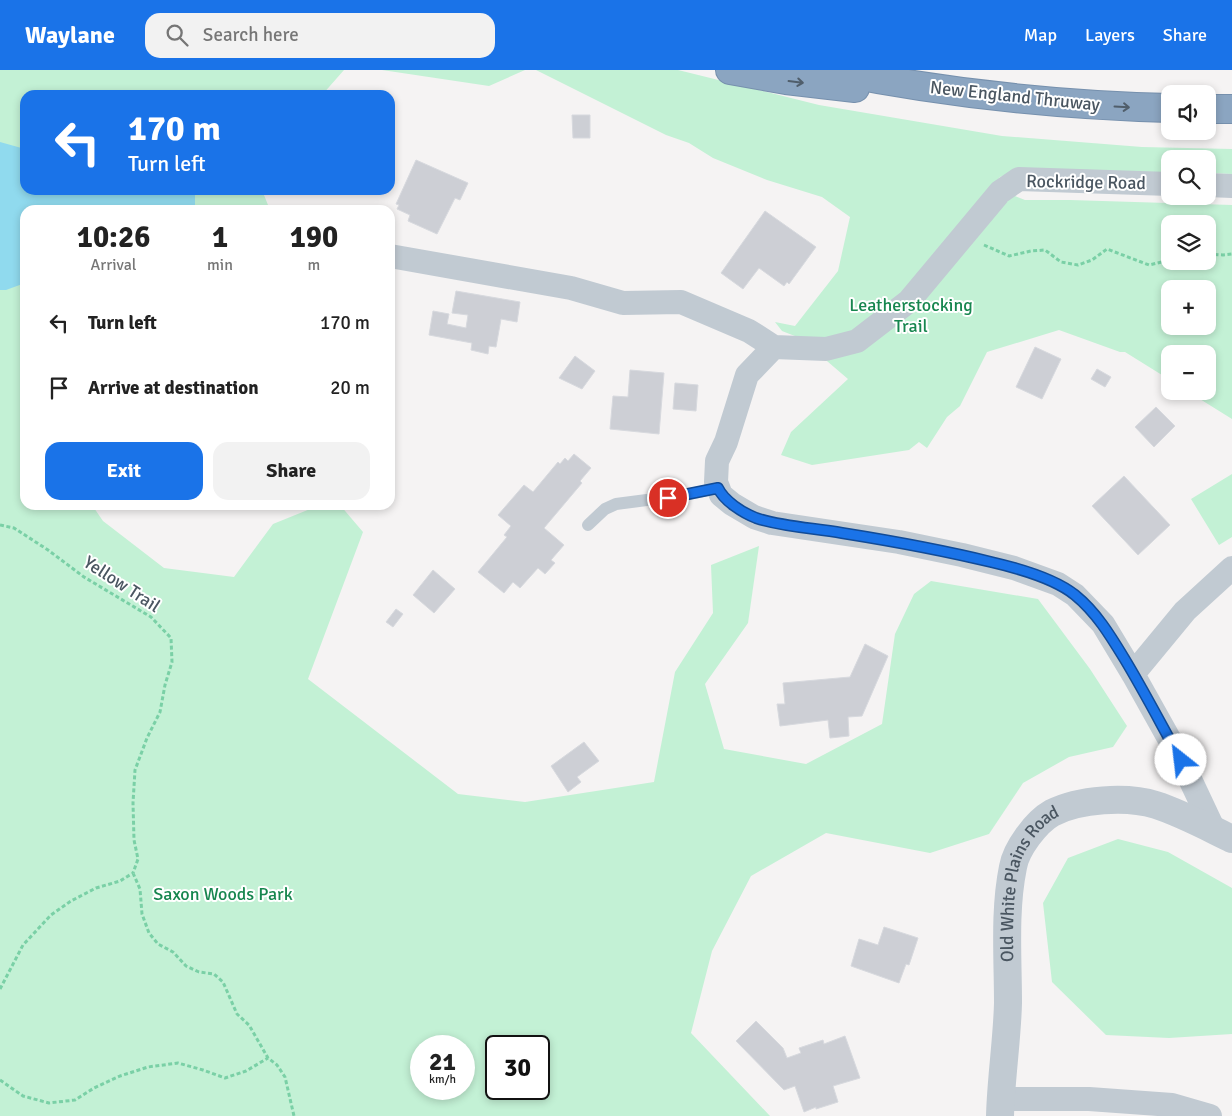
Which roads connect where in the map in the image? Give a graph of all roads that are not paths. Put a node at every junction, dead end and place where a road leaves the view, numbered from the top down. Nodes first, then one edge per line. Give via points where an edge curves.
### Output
1 (730, 70) edge
2 (831, 70) edge
3 (938, 89) junction
4 (1161, 108) edge
5 (1216, 109) edge
6 (1232, 109) edge
7 (1161, 184) edge
8 (1216, 185) edge
9 (1232, 186) edge
10 (395, 257) edge
11 (774, 347) junction
12 (717, 485) junction
13 (588, 525) dead end
14 (1232, 568) edge
15 (1134, 674) junction
16 (1223, 834) edge
17 (1000, 1107) edge
18 (1210, 1116) edge

1 -> 3 highway via 836,86 886,90
2 - 3 highway, New England Thruway
3 -> 4 highway, New England Thruway via 1033,101
5 - 6 highway
7 - 11 street, Rockridge Road via 1019,179 1000,192 909,301 857,341 826,349
8 - 9 street
10 - 11 street via 570,288 623,303 681,302 749,331
11 - 12 street via 746,375 717,461
12 - 13 lane via 685,495 616,504 605,509
12 - 15 street via 721,495 732,504 772,523 962,555 1014,568 1058,584 1075,595 1103,624
14 - 15 street via 1185,612
15 - 16 street
16 - 17 street, Old White Plains Road via 1156,805 1131,800 1081,804 1052,814 1033,830 1013,865 1008,905 1008,1005
17 - 18 street via 1089,1099 1172,1105

